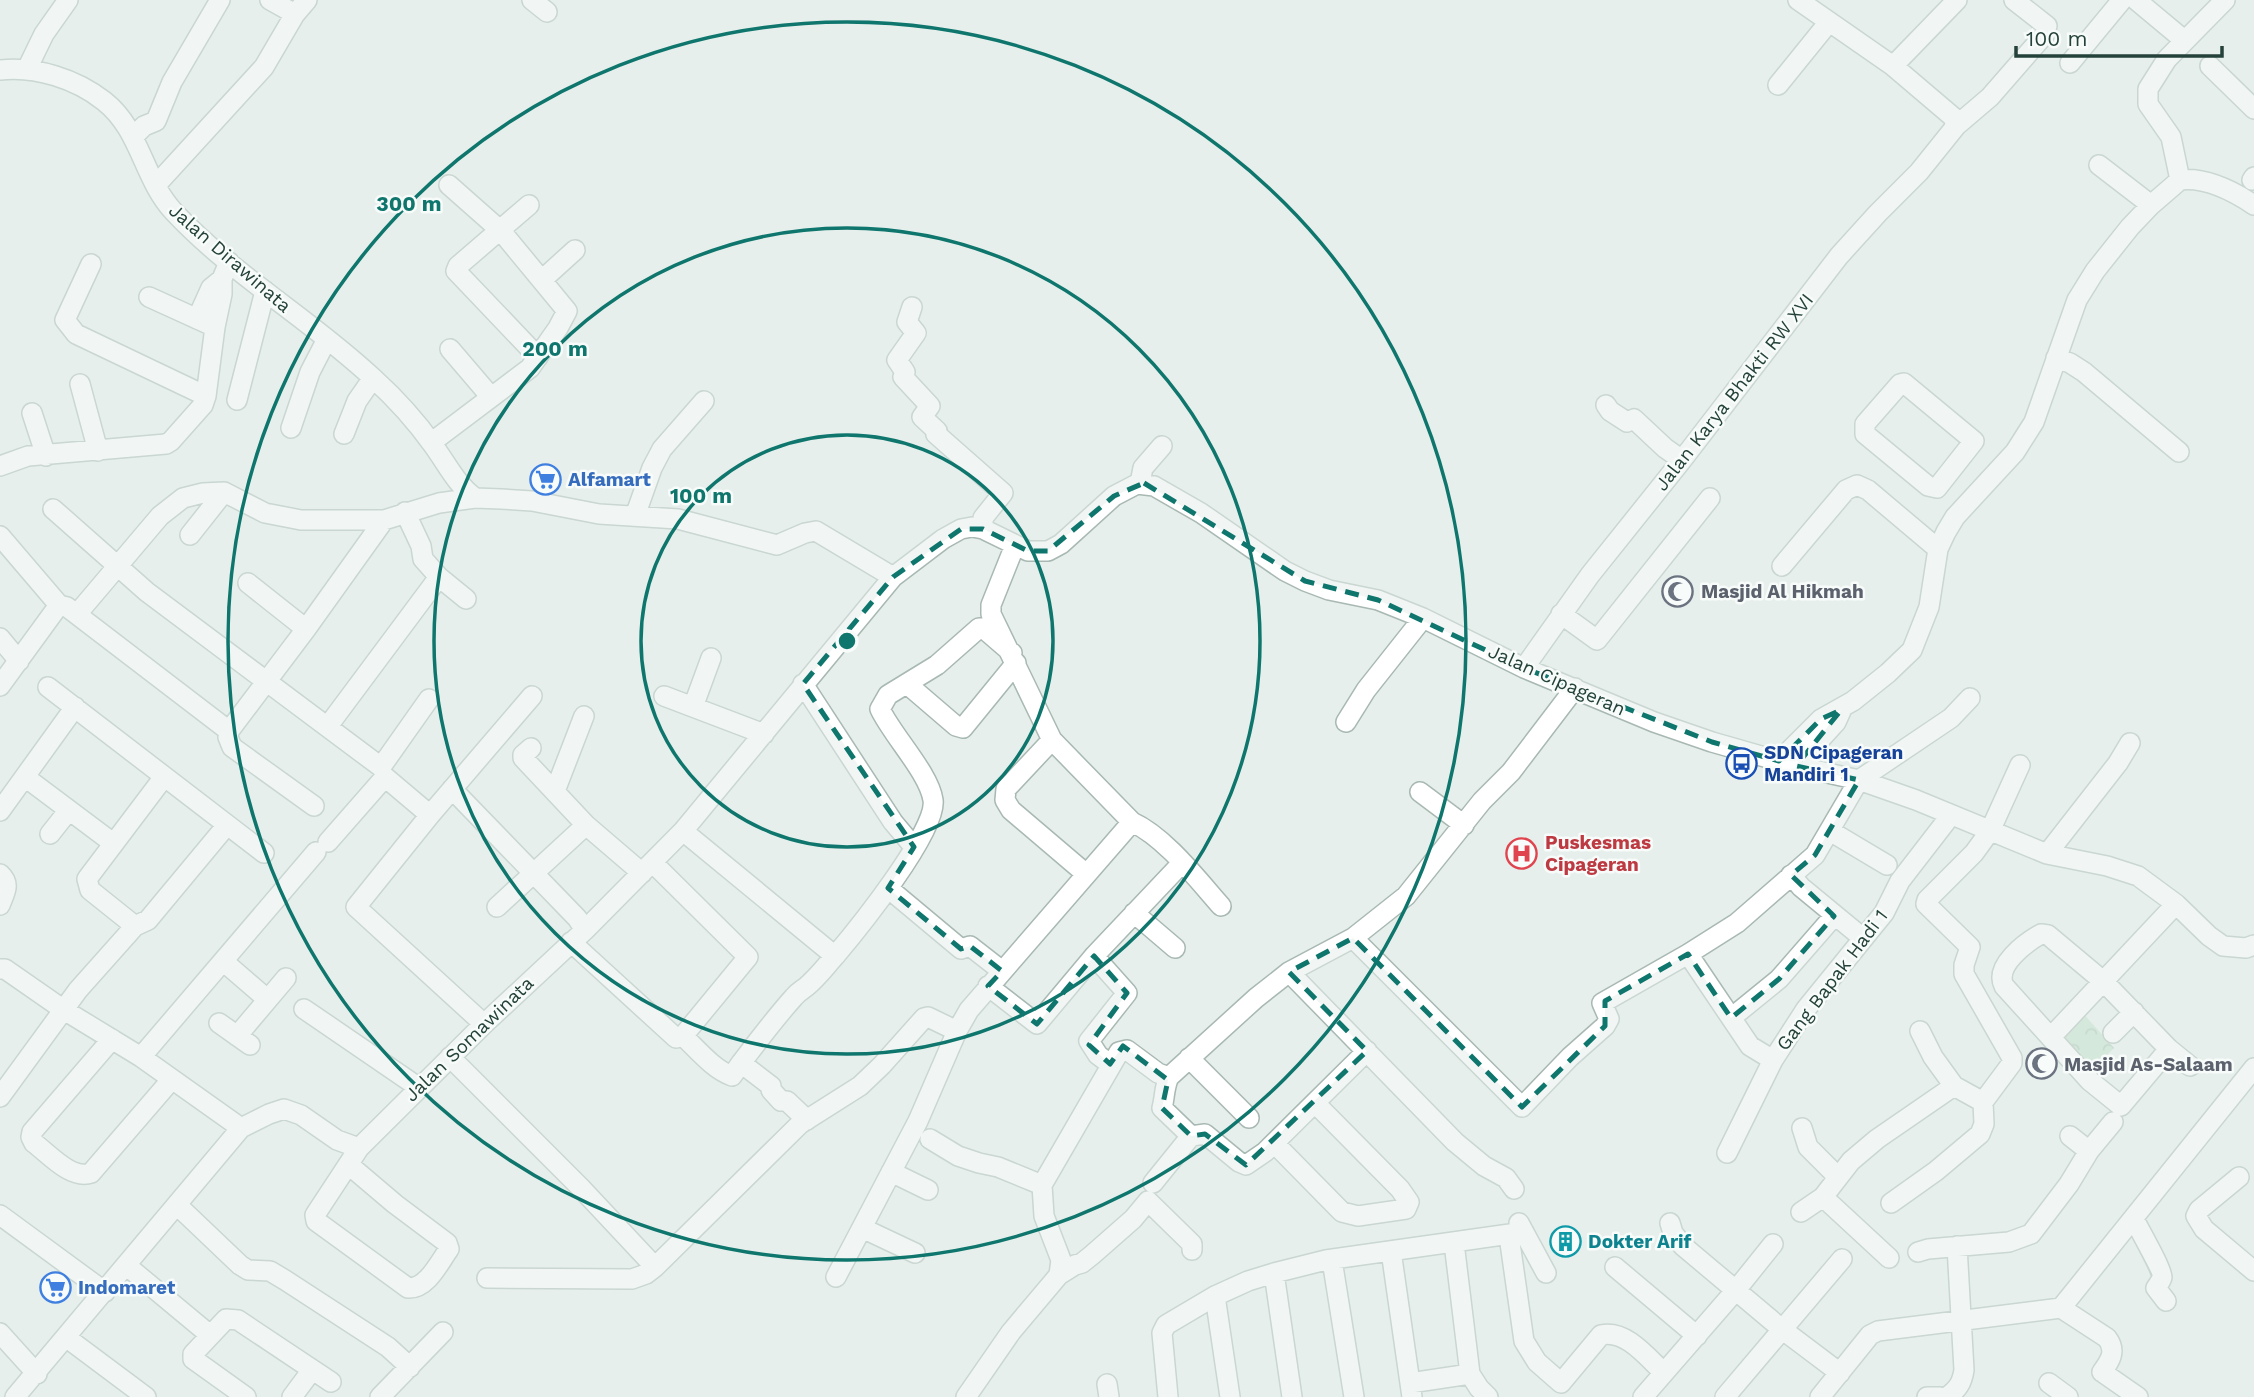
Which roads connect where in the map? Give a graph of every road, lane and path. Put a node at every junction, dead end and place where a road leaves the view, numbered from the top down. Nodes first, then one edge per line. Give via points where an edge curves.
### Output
1 (220, 0) edge
2 (270, 0) edge
3 (1798, 0) edge
4 (1957, 0) edge
5 (2014, 0) edge
6 (2225, 0) edge
7 (2122, 1) edge
8 (62, 2) edge
9 (301, 7) edge
10 (1829, 22) junction
11 (2184, 40) junction
12 (2070, 63) dead end
13 (1893, 66) junction
14 (2210, 66) dead end
15 (27, 69) junction
16 (0, 70) edge
17 (1778, 85) dead end
18 (2254, 109) edge
19 (1956, 126) junction
20 (134, 136) junction
21 (2099, 165) dead end
22 (2180, 180) junction
23 (449, 185) dead end
24 (156, 186) junction
25 (529, 205) dead end
26 (2151, 205) junction
27 (2254, 205) edge
28 (500, 231) junction
29 (575, 250) dead end
30 (91, 264) dead end
31 (225, 271) junction
32 (543, 279) junction
33 (265, 291) junction
34 (149, 297) dead end
35 (912, 307) dead end
36 (206, 323) junction
37 (327, 339) junction
38 (450, 349) dead end
39 (538, 357) junction
40 (2056, 358) junction
41 (373, 378) junction
42 (80, 384) dead end
43 (206, 396) junction
44 (491, 397) junction
45 (237, 400) dead end
46 (704, 401) dead end
47 (1606, 405) dead end
48 (32, 413) dead end
49 (291, 428) dead end
50 (344, 435) dead end
51 (432, 442) junction
52 (1162, 446) dead end
53 (98, 451) junction
54 (2179, 452) dead end
55 (46, 456) junction
56 (1682, 460) junction
57 (0, 466) edge
58 (1952, 471) junction
59 (1140, 483) junction
60 (224, 492) junction
61 (1974, 496) junction
62 (475, 498) junction
63 (1710, 498) dead end
64 (53, 509) dead end
65 (405, 512) junction
66 (635, 516) junction
67 (384, 520) junction
68 (983, 529) junction
69 (190, 535) dead end
70 (0, 536) edge
71 (1015, 545) junction
72 (1938, 549) junction
73 (116, 566) junction
74 (1782, 566) dead end
75 (439, 577) junction
76 (893, 577) junction
77 (248, 583) dead end
78 (466, 599) dead end
79 (59, 606) junction
80 (77, 614) junction
81 (1561, 614) junction
82 (1423, 618) junction
83 (306, 629) junction
84 (0, 638) edge
85 (711, 658) dead end
86 (1014, 658) junction
87 (19, 661) junction
88 (1524, 668) junction
89 (265, 681) junction
90 (803, 684) junction
91 (907, 684) junction
92 (0, 686) edge
93 (48, 687) dead end
94 (1576, 688) junction
95 (532, 696) dead end
96 (664, 696) dead end
97 (1970, 698) dead end
98 (429, 699) dead end
99 (693, 707) junction
100 (75, 708) junction
101 (584, 716) dead end
102 (1346, 722) dead end
103 (328, 726) junction
104 (229, 731) junction
105 (764, 734) junction
106 (1052, 740) junction
107 (2130, 743) dead end
108 (531, 748) dead end
109 (1787, 763) junction
110 (2020, 765) dead end
111 (24, 777) junction
112 (164, 777) junction
113 (1860, 780) junction
114 (452, 789) junction
115 (555, 791) junction
116 (1420, 792) dead end
117 (314, 806) dead end
118 (69, 810) junction
119 (0, 811) edge
120 (430, 815) junction
121 (1951, 815) junction
122 (1132, 822) junction
123 (226, 825) junction
124 (586, 825) junction
125 (1464, 825) junction
126 (683, 831) junction
127 (1830, 831) junction
128 (1990, 831) junction
129 (50, 834) dead end
130 (113, 844) junction
131 (914, 847) junction
132 (264, 853) dead end
133 (2048, 854) junction
134 (1182, 863) junction
135 (1887, 865) dead end
136 (648, 868) junction
137 (534, 873) junction
138 (1085, 873) junction
139 (0, 874) edge
140 (1791, 875) junction
141 (888, 888) junction
142 (2176, 904) junction
143 (0, 905) edge
144 (1221, 906) dead end
145 (497, 907) dead end
146 (1134, 913) junction
147 (1834, 916) junction
148 (135, 926) junction
149 (1858, 934) dead end
150 (578, 936) junction
151 (1353, 938) junction
152 (2254, 945) edge
153 (1175, 948) dead end
154 (1688, 954) junction
155 (835, 956) junction
156 (1094, 956) junction
157 (223, 961) junction
158 (0, 967) edge
159 (1002, 971) junction
160 (1289, 972) junction
161 (286, 978) dead end
162 (2103, 981) junction
163 (988, 986) junction
164 (267, 999) junction
165 (304, 1009) dead end
166 (64, 1010) junction
167 (2134, 1012) junction
168 (1731, 1018) junction
169 (219, 1023) dead end
170 (484, 1024) junction
171 (957, 1031) junction
172 (1920, 1031) dead end
173 (2113, 1033) dead end
174 (683, 1037) junction
175 (2051, 1037) junction
176 (112, 1039) junction
177 (2169, 1049) junction
178 (1367, 1051) junction
179 (1764, 1056) junction
180 (141, 1057) junction
181 (450, 1057) junction
182 (1189, 1058) junction
183 (741, 1063) junction
184 (1110, 1064) junction
185 (2190, 1066) dead end
186 (2254, 1068) edge
187 (1169, 1077) junction
188 (172, 1079) junction
189 (1954, 1086) junction
190 (418, 1087) junction
191 (0, 1097) edge
192 (1983, 1101) junction
193 (1315, 1103) junction
194 (2117, 1114) junction
195 (1249, 1118) dead end
196 (807, 1120) junction
197 (241, 1128) junction
198 (1802, 1128) dead end
199 (1191, 1136) junction
200 (2070, 1136) dead end
201 (930, 1139) dead end
202 (1274, 1143) junction
203 (359, 1148) junction
204 (2089, 1151) junction
205 (1727, 1153) dead end
206 (349, 1165) junction
207 (891, 1172) junction
208 (1837, 1176) junction
209 (2239, 1177) dead end
210 (1153, 1183) dead end
211 (1042, 1185) junction
212 (1514, 1189) dead end
213 (928, 1191) dead end
214 (1823, 1197) junction
215 (1891, 1203) dead end
216 (177, 1205) junction
217 (1801, 1212) dead end
218 (0, 1215) edge
219 (2134, 1219) junction
220 (1670, 1223) dead end
221 (862, 1228) junction
222 (1517, 1230) junction
223 (1454, 1243) junction
224 (1773, 1244) dead end
225 (1957, 1246) junction
226 (1192, 1250) dead end
227 (1391, 1251) junction
228 (1918, 1252) dead end
229 (915, 1253) dead end
230 (1889, 1258) dead end
231 (1842, 1259) dead end
232 (1332, 1260) junction
233 (127, 1266) junction
234 (655, 1267) junction
235 (1615, 1267) dead end
236 (2254, 1271) edge
237 (1274, 1273) junction
238 (1546, 1273) dead end
239 (1059, 1275) junction
240 (836, 1277) dead end
241 (487, 1278) dead end
242 (1736, 1290) junction
243 (105, 1292) junction
244 (1215, 1296) junction
245 (2166, 1301) dead end
246 (2061, 1308) junction
247 (1963, 1321) junction
248 (1783, 1331) junction
249 (443, 1332) dead end
250 (210, 1335) junction
251 (1697, 1336) junction
252 (67, 1338) junction
253 (4, 1341) edge
254 (410, 1367) junction
255 (312, 1370) junction
256 (1664, 1373) junction
257 (1840, 1373) junction
258 (37, 1374) junction
259 (331, 1382) dead end
260 (2049, 1383) dead end
261 (1477, 1389) edge
262 (1411, 1390) edge
263 (22, 1395) edge
264 (146, 1397) edge
265 (246, 1397) edge
266 (292, 1397) edge
267 (380, 1397) edge
268 (966, 1397) edge
269 (1168, 1397) edge
270 (1230, 1397) edge
271 (1292, 1397) edge
272 (1354, 1397) edge
273 (1643, 1397) edge
274 (1725, 1397) edge
275 (1820, 1397) edge
276 (1927, 1397) edge
277 (1940, 1397) edge
278 (1947, 1397) edge
279 (2068, 1397) edge
280 (2138, 1397) edge

1 - 20 street via 172,82 156,121
2 - 9 street
3 - 10 street
4 - 13 street
5 - 19 street, Jalan Karya Bhakti RW XVI via 2046,30 1990,97
6 - 11 street
7 - 11 street
7 - 12 street
8 - 15 street
9 - 24 street via 264,67
10 - 13 street
10 - 17 street
11 - 22 street via 2148,89 2148,104 2171,137
13 - 19 street via 1953,117
14 - 18 street
15 - 16 street, Jalan Dirawinata
15 - 20 street, Jalan Dirawinata via 101,98
19 - 56 street, Jalan Karya Bhakti RW XVI via 1839,256
20 - 24 street, Jalan Dirawinata
21 - 26 street
22 - 26 street
22 - 27 street via 2203,180
23 - 28 street
24 - 31 street, Jalan Dirawinata
25 - 28 street
26 - 40 street via 2114,246 2077,300
28 - 32 street
28 - 39 street via 456,271
29 - 32 street
30 - 43 street via 65,320 72,330
31 - 33 street, Jalan Dirawinata
31 - 36 street via 222,294
32 - 39 street via 567,311
33 - 37 street, Jalan Dirawinata
33 - 45 street
34 - 36 street
35 - 68 street via 907,322 916,332 897,360 905,372 902,377 930,406 922,417 936,434 1003,493 983,518
36 - 43 street
37 - 41 street, Jalan Dirawinata
37 - 49 street
38 - 44 street
39 - 44 street
40 - 54 street via 2084,372
40 - 61 street via 2034,422 2015,452
41 - 50 street via 357,401
41 - 51 street, Jalan Dirawinata
42 - 53 street
43 - 53 street via 166,444
44 - 51 street
46 - 66 street via 658,455
47 - 56 street via 1628,422 1634,419
48 - 55 street
51 - 62 street, Jalan Dirawinata via 455,479
52 - 59 street via 1143,468
53 - 55 street
55 - 57 street via 21,457
56 - 81 street, Jalan Karya Bhakti RW XVI
58 - 58 street via 1937,488 1928,486 1865,434 1865,424 1900,384 1908,385 1973,438 1973,445
58 - 61 street
59 - 71 street via 1114,496 1048,551 1028,551
59 - 82 street, Jalan Cipageran via 1181,502 1302,580 1378,600
60 - 67 street via 277,517
60 - 69 street
60 - 73 street via 183,498 160,516
61 - 72 street via 1955,517
62 - 65 street
62 - 66 street
63 - 81 street via 1597,640
64 - 73 street
65 - 67 street
65 - 75 street via 423,559
66 - 76 street via 678,519 777,545 816,531
67 - 83 street
68 - 71 street
68 - 76 street via 953,532
70 - 79 street
71 - 86 street via 991,605
72 - 74 street via 1868,489 1857,485 1846,490
72 - 109 street via 1929,607 1912,650
73 - 80 street
73 - 89 street
75 - 78 street
75 - 103 street
76 - 90 street, Jalan Somawinata
77 - 83 street
79 - 80 street
79 - 87 street
80 - 104 street
81 - 88 street, Jalan Karya Bhakti RW XVI
82 - 88 street, Jalan Cipageran
82 - 102 street
83 - 89 street
84 - 87 street
85 - 99 street
86 - 91 street via 979,628 937,666
86 - 91 street via 963,729
86 - 106 street
87 - 92 street
88 - 94 street, Jalan Cipageran
89 - 103 street
89 - 104 street
90 - 105 street, Jalan Somawinata
90 - 131 street
91 - 131 street via 888,695 880,709 932,793 934,805
93 - 100 street
94 - 109 street, Jalan Cipageran via 1712,743
94 - 125 street
95 - 114 street
96 - 99 street
97 - 113 street via 1951,718
98 - 103 street via 381,767
99 - 105 street
100 - 111 street
100 - 112 street
101 - 115 street
104 - 117 street via 232,747
105 - 126 street, Jalan Somawinata
106 - 122 street
106 - 138 street via 1006,789 1005,800
107 - 133 street
108 - 115 street via 523,758
109 - 113 street, Jalan Cipageran
110 - 128 street
111 - 118 street
111 - 119 street
112 - 123 street
112 - 130 street
113 - 121 street, Jalan Cipageran
113 - 127 street
114 - 120 street
114 - 137 street
115 - 124 street
116 - 125 street
118 - 129 street
118 - 130 street
120 - 157 street via 385,777
120 - 170 street via 356,908
121 - 128 street, Jalan Cipageran
121 - 179 street, Gang Bapak Hadi 1 via 1900,881 1884,913
122 - 134 street via 1145,828
122 - 138 street
123 - 132 street
123 - 148 street via 148,920
124 - 136 street
124 - 137 street
125 - 151 street via 1406,896
126 - 136 street, Jalan Somawinata
126 - 155 street
127 - 135 street
127 - 140 street via 1815,855
128 - 133 street, Jalan Cipageran
128 - 192 street via 1926,904 1970,947 1964,974 2012,1058
130 - 148 street via 87,885
131 - 141 street
133 - 142 street, Jalan Cipageran via 2138,876
134 - 144 street
134 - 146 street
136 - 150 street, Jalan Somawinata
136 - 174 street via 748,957
137 - 145 street
137 - 150 street
138 - 159 street
139 - 143 street via 8,886
140 - 147 street
140 - 154 street via 1737,923
141 - 155 street
141 - 159 street via 961,949 970,946
142 - 152 street, Jalan Cipageran via 2223,946
142 - 162 street
146 - 153 street
146 - 156 street
147 - 149 street
147 - 168 street via 1779,979
148 - 166 street
150 - 170 street, Jalan Somawinata
150 - 174 street via 655,1021 676,1038
151 - 154 street via 1522,1107 1605,1026 1609,1019 1602,1003
151 - 160 street
154 - 168 street
155 - 183 street via 792,999
156 - 163 street via 1037,1024
156 - 184 street via 1127,993 1089,1041
157 - 164 street
157 - 180 street
158 - 166 street
159 - 163 street
160 - 178 street
160 - 182 street
161 - 164 street
162 - 167 street
162 - 175 street
162 - 175 street via 2053,938 2041,934 2003,967 2004,986
163 - 171 street
164 - 169 street via 244,1040
165 - 190 street
166 - 176 street
166 - 191 street
167 - 173 street
167 - 177 street
168 - 179 street
170 - 181 street, Jalan Somawinata
171 - 196 street via 924,1018 860,1086
171 - 207 street
172 - 189 street
174 - 183 street via 730,1076
175 - 194 street
176 - 180 street
176 - 188 street via 30,1137 72,1171 91,1173
177 - 185 street
177 - 194 street
178 - 193 street
178 - 212 street via 1455,1142 1506,1178
179 - 205 street, Gang Bapak Hadi 1
180 - 188 street
181 - 190 street, Jalan Somawinata
181 - 234 street
182 - 187 street
182 - 195 street
183 - 196 street
184 - 187 street via 1119,1052 1127,1050
184 - 211 street
186 - 219 street
187 - 199 street via 1162,1108
188 - 197 street
189 - 192 street
189 - 208 street via 1877,1139
190 - 203 street, Jalan Somawinata
192 - 215 street via 1984,1124 1979,1134
193 - 202 street
193 - 202 street via 1400,1189 1409,1206 1358,1216 1342,1212
194 - 204 street
196 - 234 street
197 - 203 street via 284,1110
197 - 216 street
198 - 208 street via 1808,1147
199 - 202 street via 1205,1134 1245,1165
199 - 210 street
200 - 204 street
201 - 211 street via 958,1156
203 - 206 street, Jalan Somawinata
204 - 225 street via 2031,1234 2009,1242
206 - 206 street, Jalan Somawinata via 447,1243 449,1249 423,1285 408,1288 316,1221 315,1215
207 - 213 street
207 - 221 street
208 - 214 street
209 - 236 street via 2196,1216 2204,1229
211 - 239 street via 1044,1216 1061,1260
214 - 217 street
214 - 230 street
216 - 233 street
216 - 254 street via 240,1265 285,1280 388,1347
218 - 243 street
219 - 245 street via 2162,1268 2156,1288
219 - 246 street
220 - 242 street via 1683,1246
221 - 229 street
221 - 240 street
222 - 223 street
222 - 238 street
222 - 256 street via 1524,1341 1537,1362 1561,1382 1601,1335 1608,1333 1632,1344
223 - 227 street
223 - 261 street
224 - 242 street
225 - 228 street
225 - 247 street
226 - 239 street via 1192,1244 1148,1201 1092,1255
227 - 232 street
227 - 262 street
231 - 248 street
232 - 237 street
232 - 272 street
233 - 243 street
233 - 250 street
234 - 241 street via 632,1279
235 - 251 street
237 - 244 street
237 - 271 street
239 - 268 street via 1011,1332
242 - 248 street
242 - 251 street
243 - 252 street
244 - 269 street via 1166,1325 1162,1334
244 - 270 street
246 - 247 street
246 - 280 street via 2107,1338 2111,1359 2102,1372
247 - 257 street via 1878,1331
247 - 278 street via 1965,1370 1956,1391
248 - 257 street
248 - 274 street
249 - 254 street
250 - 255 street via 226,1319 234,1319
250 - 265 street via 192,1359
251 - 256 street
252 - 258 street
252 - 264 street
253 - 258 street
254 - 267 street
255 - 259 street
255 - 266 street
256 - 273 street
257 - 275 street
258 - 263 street
260 - 279 street
261 - 262 street
276 - 277 street

